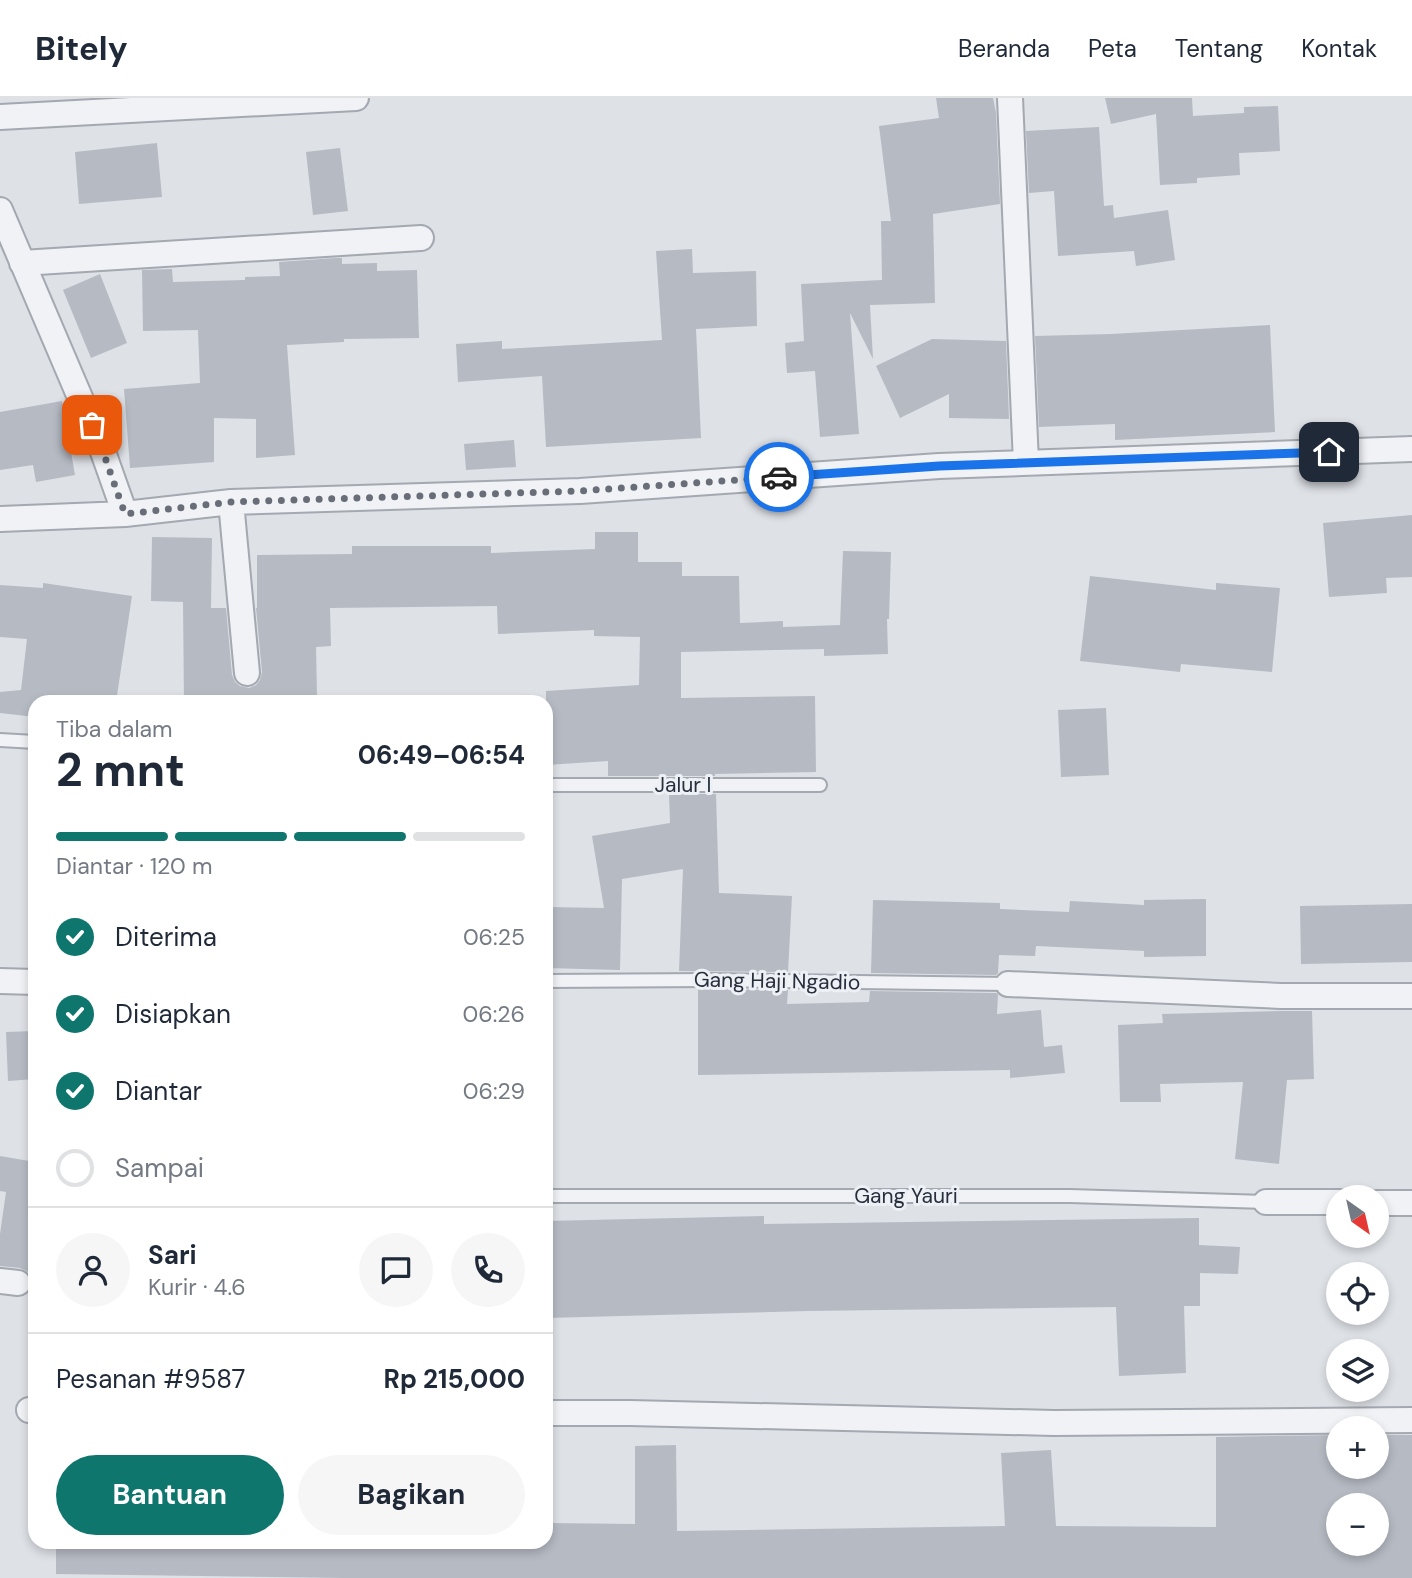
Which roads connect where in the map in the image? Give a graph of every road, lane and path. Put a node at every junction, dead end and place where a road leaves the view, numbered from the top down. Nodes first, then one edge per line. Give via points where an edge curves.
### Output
1 (356, 98) edge
2 (1010, 98) edge
3 (0, 117) edge
4 (0, 210) edge
5 (421, 238) dead end
6 (22, 262) junction
7 (1412, 450) edge
8 (1026, 463) junction
9 (231, 502) junction
10 (125, 514) junction
11 (0, 519) edge
12 (247, 673) dead end
13 (0, 740) edge
14 (28, 742) edge
15 (553, 785) edge
16 (820, 785) dead end
17 (0, 981) edge
18 (553, 981) edge
19 (28, 982) edge
20 (1008, 984) joint
21 (1412, 996) edge
22 (553, 1196) edge
23 (1266, 1202) joint
24 (1326, 1202) edge
25 (1390, 1203) edge
26 (1412, 1203) edge
27 (553, 1413) edge
28 (1412, 1420) edge

1 - 3 street
2 - 8 street
4 - 6 street
5 - 6 street
6 - 10 street
7 - 8 street
8 - 9 street via 580,491
9 - 10 street
9 - 12 street
10 - 11 street
13 - 14 lane
15 - 16 lane, Jalur I
17 - 19 street
18 - 20 lane, Gang Haji Ngadio
20 - 21 street via 1280,996
22 - 23 lane, Gang Yauri via 1070,1196
23 - 24 street
25 - 26 street
27 - 28 street via 1055,1423

